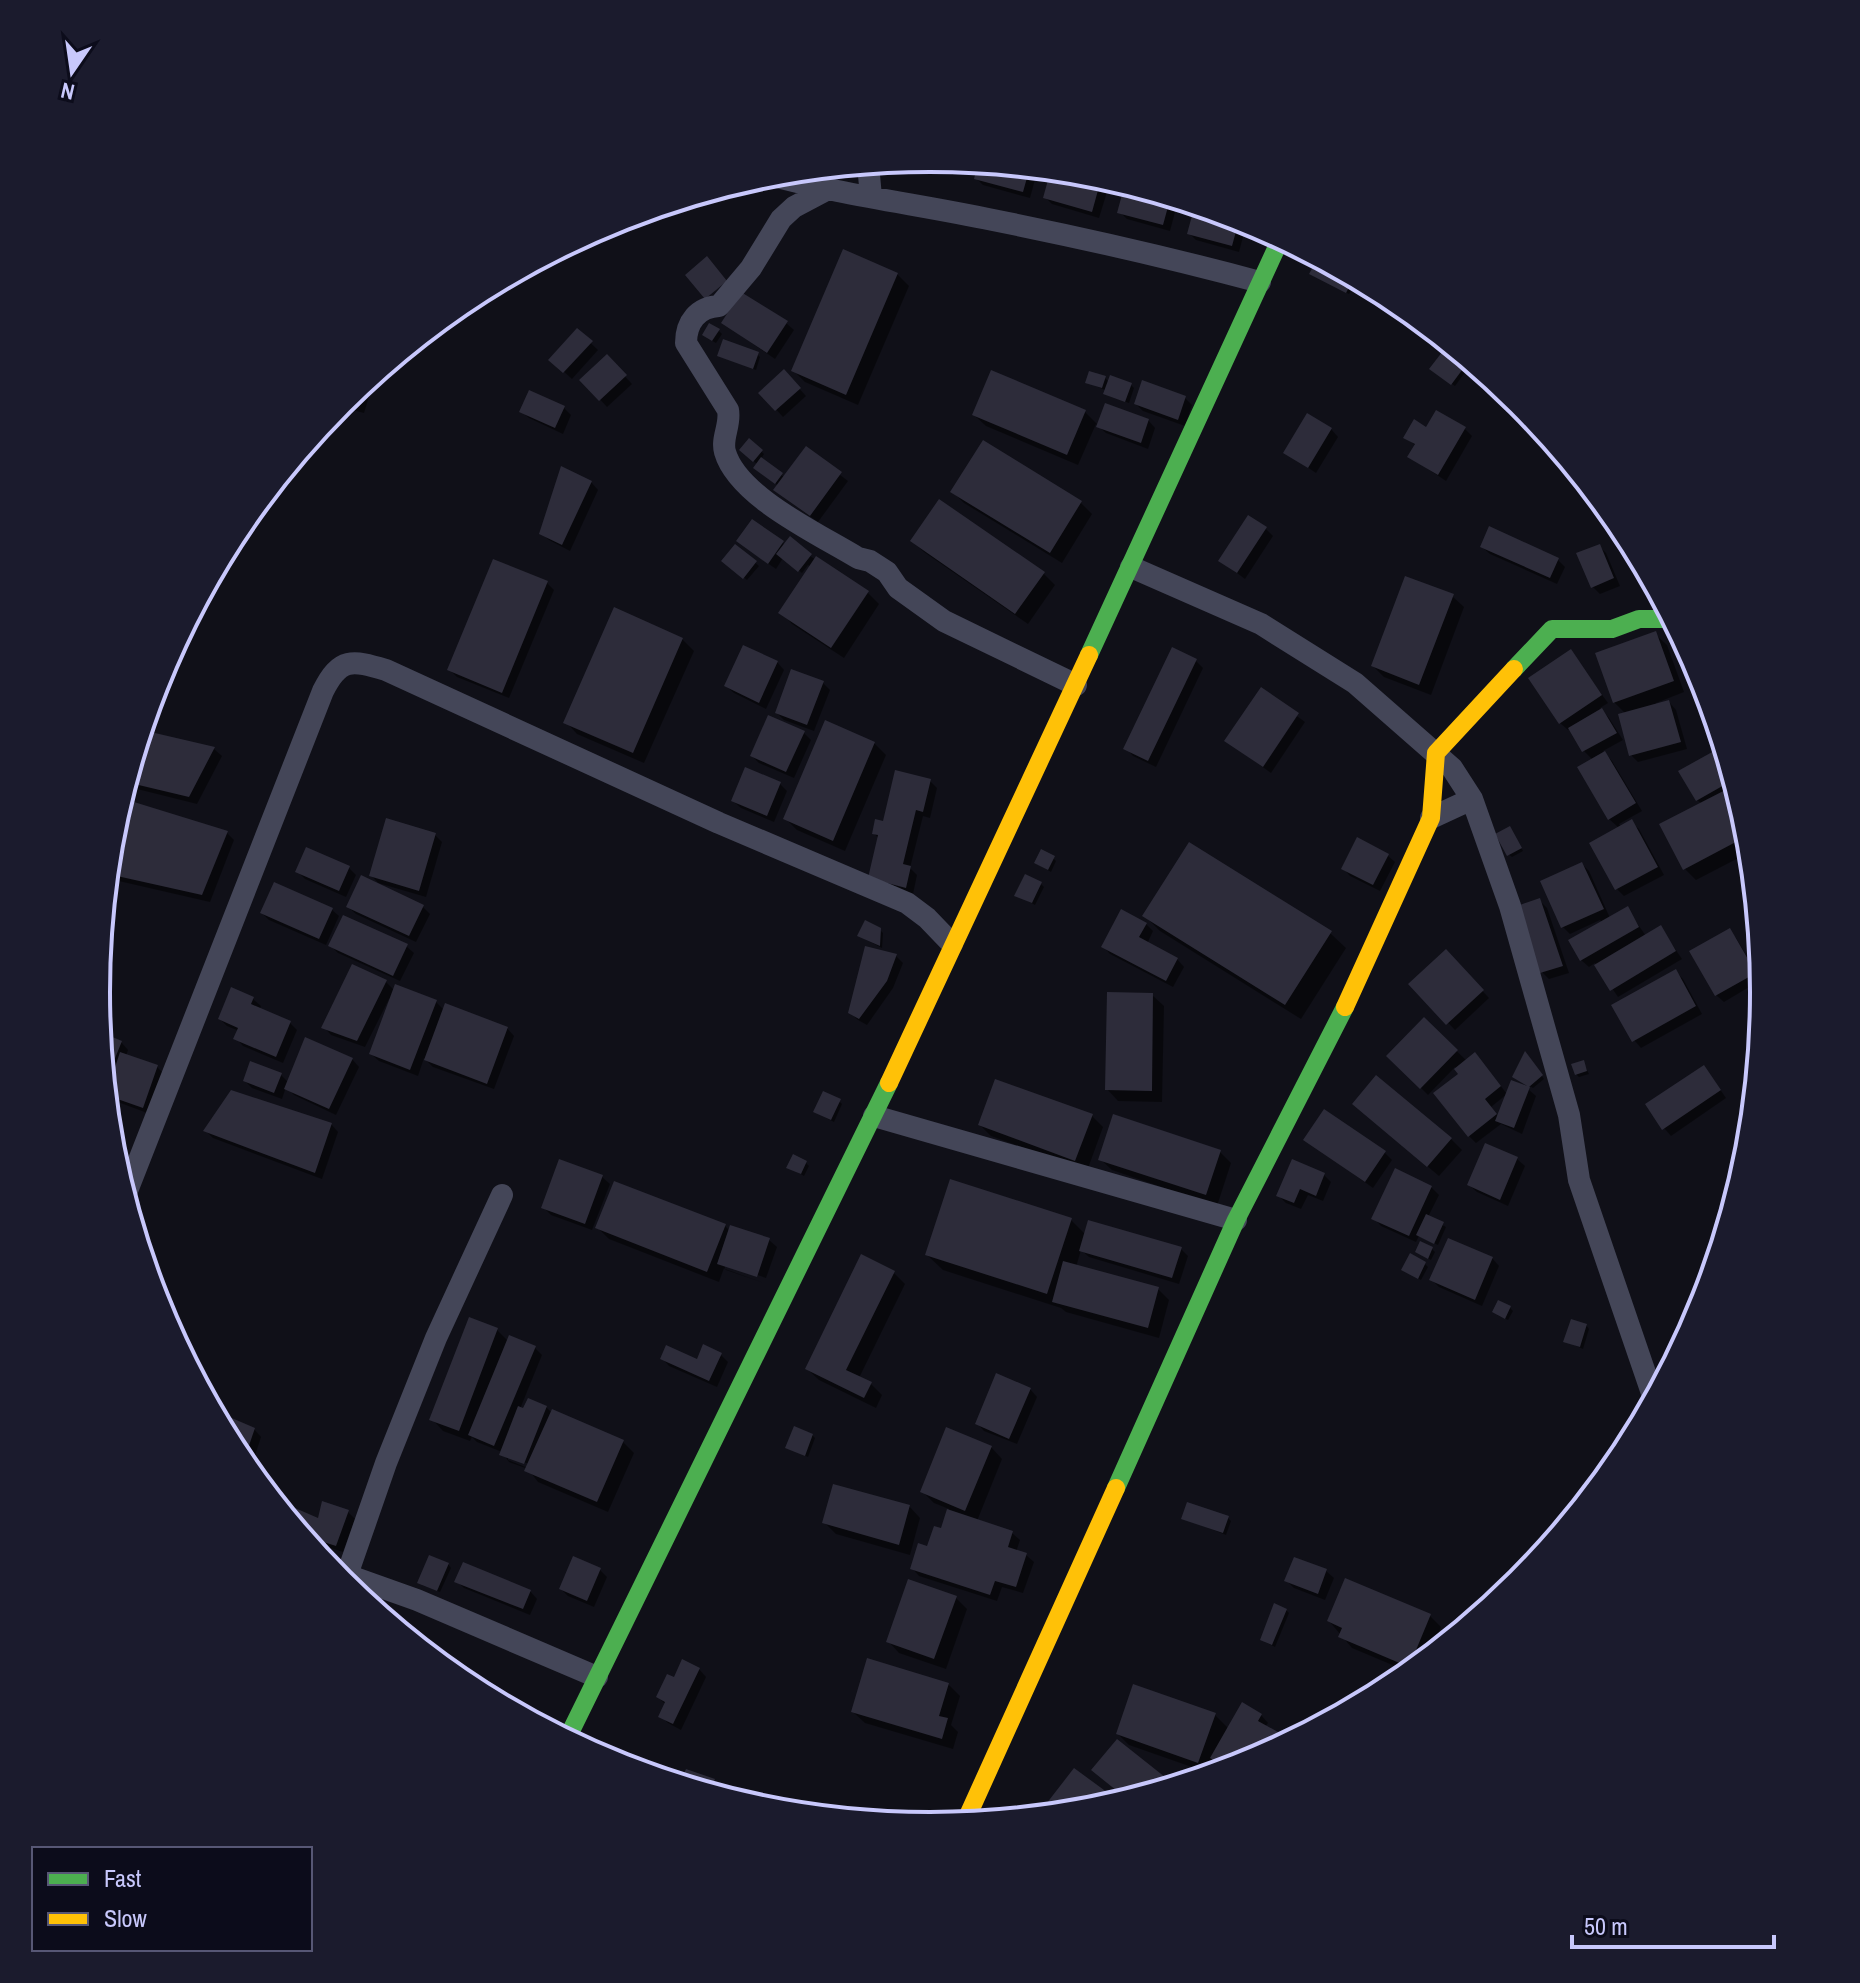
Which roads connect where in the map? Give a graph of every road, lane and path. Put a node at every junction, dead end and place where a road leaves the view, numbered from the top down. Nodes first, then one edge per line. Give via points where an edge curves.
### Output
1 (869, 174) edge
2 (801, 182) edge
3 (828, 189) junction
4 (871, 197) junction
5 (1276, 248) edge
6 (1260, 282) junction
7 (1131, 567) junction
8 (1660, 619) edge
9 (1076, 685) junction
10 (1436, 753) junction
11 (1472, 799) junction
12 (1431, 818) junction
13 (952, 944) junction
14 (874, 1116) junction
15 (132, 1178) edge
16 (502, 1195) dead end
17 (1236, 1220) junction
18 (1649, 1385) edge
19 (343, 1563) edge
20 (358, 1579) edge
21 (597, 1677) junction
22 (572, 1729) edge
23 (970, 1811) edge

1 - 4 street
2 - 3 street
3 - 4 street
3 - 9 street via 788,213 719,306 698,311 686,334 686,343 728,410 723,444 735,474 754,494 887,572 898,588 944,621
4 - 6 street via 1130,248
5 - 6 main road
6 - 7 main road
7 - 9 main road
7 - 10 street via 1261,624 1355,683
8 - 10 main road via 1639,619 1612,629 1552,629
9 - 13 main road
10 - 11 street
10 - 12 main road
11 - 12 street
11 - 18 street via 1544,1025 1569,1115 1579,1180
12 - 17 main road via 1345,1008
13 - 14 main road
13 - 15 street via 907,903 386,670 348,663 333,670 323,691
14 - 17 street
14 - 21 main road
16 - 19 street
17 - 23 main road
20 - 21 street
21 - 22 main road

